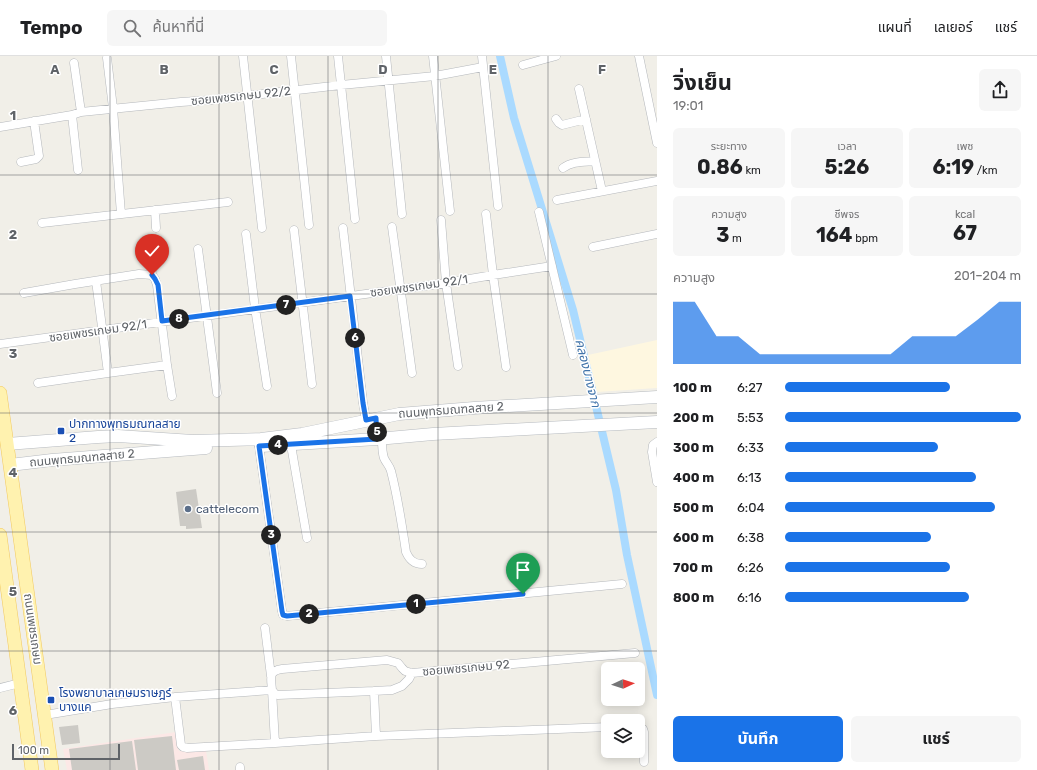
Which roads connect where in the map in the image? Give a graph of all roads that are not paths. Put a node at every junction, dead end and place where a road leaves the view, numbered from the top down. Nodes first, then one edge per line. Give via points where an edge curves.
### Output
1 (243, 56) edge
2 (291, 56) edge
3 (338, 56) edge
4 (386, 56) edge
5 (433, 56) edge
6 (482, 56) edge
7 (556, 56) edge
8 (639, 56) edge
9 (107, 58) dead end
10 (74, 63) dead end
11 (523, 65) dead end
12 (483, 67) junction
13 (435, 76) junction
14 (389, 80) junction
15 (341, 85) junction
16 (579, 89) dead end
17 (295, 90) junction
18 (248, 95) junction
19 (113, 108) junction
20 (82, 112) junction
21 (72, 115) junction
22 (556, 119) dead end
23 (586, 119) junction
24 (34, 121) junction
25 (0, 127) edge
26 (657, 143) edge
27 (595, 161) junction
28 (21, 162) dead end
29 (563, 168) dead end
30 (78, 170) dead end
31 (657, 181) edge
32 (602, 191) junction
33 (556, 200) dead end
34 (228, 202) dead end
35 (498, 206) dead end
36 (155, 210) junction
37 (450, 211) dead end
38 (539, 212) dead end
39 (121, 214) junction
40 (402, 214) dead end
41 (486, 214) dead end
42 (355, 219) dead end
43 (441, 220) dead end
44 (42, 223) dead end
45 (309, 225) dead end
46 (392, 227) dead end
47 (156, 228) dead end
48 (262, 228) dead end
49 (343, 228) dead end
50 (294, 230) dead end
51 (246, 234) dead end
52 (657, 234) edge
53 (593, 247) dead end
54 (150, 249) dead end
55 (198, 249) dead end
56 (552, 266) junction
57 (493, 274) junction
58 (152, 275) junction
59 (96, 281) junction
60 (446, 283) junction
61 (400, 289) junction
62 (24, 292) dead end
63 (350, 296) junction
64 (302, 303) junction
65 (255, 308) junction
66 (206, 315) junction
67 (162, 321) junction
68 (102, 330) junction
69 (0, 344) edge
70 (573, 355) dead end
71 (167, 366) junction
72 (458, 366) dead end
73 (506, 367) dead end
74 (108, 373) junction
75 (412, 373) dead end
76 (38, 383) dead end
77 (312, 384) dead end
78 (267, 386) dead end
79 (0, 393) edge
80 (217, 393) dead end
81 (172, 396) dead end
82 (657, 397) edge
83 (371, 419) junction
84 (657, 422) edge
85 (380, 439) junction
86 (657, 442) edge
87 (4, 444) edge
88 (291, 445) junction
89 (259, 446) junction
90 (5, 465) edge
91 (657, 482) edge
92 (0, 536) edge
93 (307, 538) dead end
94 (422, 564) dead end
95 (622, 584) dead end
96 (265, 628) dead end
97 (635, 653) dead end
98 (412, 673) junction
99 (271, 676) junction
100 (20, 683) junction
101 (0, 688) edge
102 (272, 690) junction
103 (374, 691) junction
104 (175, 697) junction
105 (45, 716) junction
106 (601, 727) edge
107 (376, 736) junction
108 (275, 744) junction
109 (644, 758) edge
110 (644, 762) dead end
111 (32, 770) edge
112 (52, 770) edge

1 - 18 street
2 - 17 street
3 - 15 street
4 - 14 street
5 - 13 street
6 - 12 street
7 - 11 street
8 - 26 street
9 - 19 street
10 - 20 street
12 - 13 street, ซอยเพชรเกษม 92/2
12 - 35 street
13 - 14 street, ซอยเพชรเกษม 92/2
13 - 37 street
14 - 15 street, ซอยเพชรเกษม 92/2
14 - 40 street
15 - 17 street, ซอยเพชรเกษม 92/2
15 - 42 street
16 - 23 street
17 - 18 street, ซอยเพชรเกษม 92/2
17 - 45 street
18 - 19 street, ซอยเพชรเกษม 92/2
18 - 48 street
19 - 20 street, ซอยเพชรเกษม 92/2
19 - 39 street
20 - 21 street, ซอยเพชรเกษม 92/2
21 - 24 street, ซอยเพชรเกษม 92/2
21 - 30 street
22 - 23 street via 562,125
23 - 27 street
24 - 25 street, ซอยเพชรเกษม 92/2
24 - 28 street via 39,156
27 - 29 street via 573,163
27 - 32 street
31 - 32 street
32 - 33 street
34 - 36 street
36 - 39 street
36 - 47 street
38 - 56 street
39 - 44 street
41 - 57 street
43 - 60 street
46 - 61 street
49 - 63 street
50 - 64 street
51 - 65 street
52 - 53 street
54 - 58 street
55 - 66 street
56 - 57 street, ซอยเพชรเกษม 92/1
56 - 70 street
57 - 60 street, ซอยเพชรเกษม 92/1
57 - 73 street
58 - 59 street via 139,274
58 - 67 street via 158,285
59 - 62 street
59 - 68 street
60 - 61 street, ซอยเพชรเกษม 92/1
60 - 72 street
61 - 63 street, ซอยเพชรเกษม 92/1
61 - 75 street
63 - 64 street, ซอยเพชรเกษม 92/1
63 - 83 street via 363,403
64 - 65 street, ซอยเพชรเกษม 92/1
64 - 77 street
65 - 66 street, ซอยเพชรเกษม 92/1
65 - 78 street
66 - 67 street, ซอยเพชรเกษม 92/1
66 - 80 street
67 - 68 street, ซอยเพชรเกษม 92/1
67 - 71 street
68 - 69 street, ซอยเพชรเกษม 92/1
68 - 74 street
71 - 74 street
71 - 81 street
74 - 76 street
79 - 87 main road, ถนนเพชรเกษม
82 - 83 main road, ถนนพุทธมณฑลสาย 2 via 406,413
83 - 85 main road
83 - 87 main road, ถนนพุทธมณฑลสาย 2 via 302,434 261,439 193,441 118,436
84 - 85 main road, ถนนพุทธมณฑลสาย 2
85 - 88 main road, ถนนพุทธมณฑลสาย 2
85 - 94 street via 391,470 408,558
86 - 91 street via 653,445 652,452
87 - 90 main road, ถนนเพชรเกษม
88 - 89 main road, ถนนพุทธมณฑลสาย 2
88 - 93 street
89 - 90 main road, ถนนพุทธมณฑลสาย 2 via 94,456
89 - 95 street via 283,615
90 - 105 main road, ถนนเพชรเกษม
92 - 100 main road, ถนนเพชรเกษม
96 - 99 street
97 - 98 street, ซอยเพชรเกษม 92
98 - 99 street, ซอยเพชรเกษม 92 via 398,663 387,660 282,669 276,670
98 - 103 street via 402,686 392,690
99 - 102 street
100 - 101 street
100 - 111 main road, ถนนเพชรเกษม
102 - 103 street via 278,696
102 - 104 street
102 - 108 street
103 - 107 street
104 - 105 street via 112,704
104 - 108 street via 183,747
105 - 112 main road, ถนนเพชรเกษม
106 - 107 street
107 - 108 street
109 - 110 street

